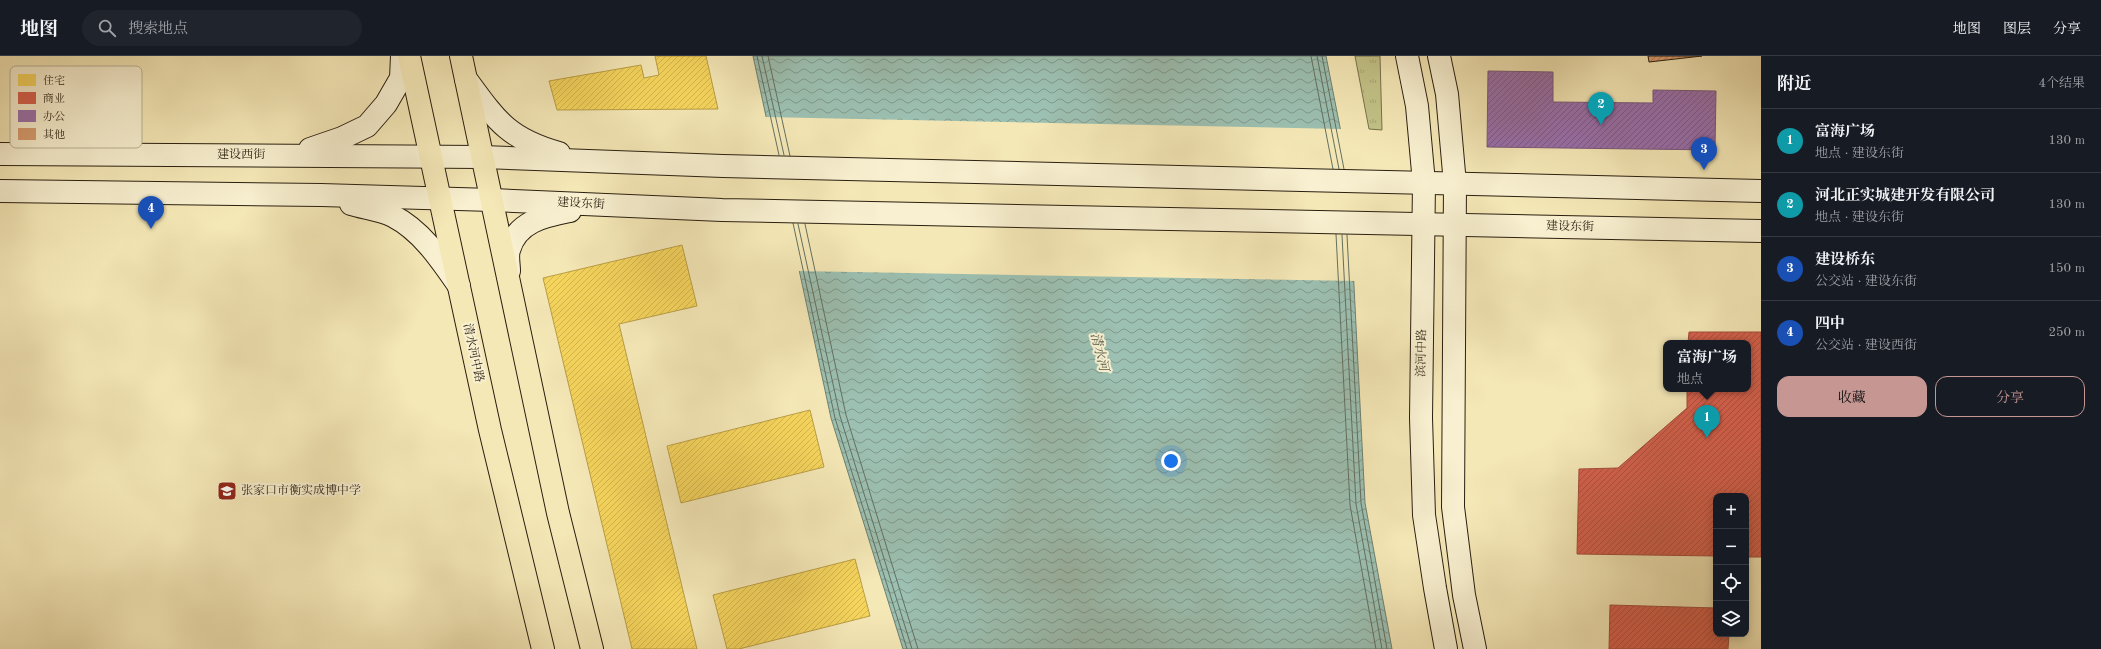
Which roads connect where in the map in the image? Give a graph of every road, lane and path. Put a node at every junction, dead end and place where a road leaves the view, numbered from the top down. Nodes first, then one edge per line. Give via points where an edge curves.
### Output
1 (402, 56) edge
2 (409, 56) edge
3 (461, 56) edge
4 (1407, 56) edge
5 (1440, 56) edge
6 (466, 79) junction
7 (0, 154) edge
8 (291, 155) junction
9 (431, 156) junction
10 (483, 156) junction
11 (585, 161) junction
12 (1424, 183) junction
13 (1455, 184) junction
14 (0, 191) edge
15 (1761, 191) edge
16 (321, 195) junction
17 (440, 199) junction
18 (492, 200) junction
19 (595, 205) junction
20 (1423, 224) junction
21 (1455, 225) junction
22 (1761, 230) edge
23 (509, 280) junction
24 (459, 286) junction
25 (543, 649) edge
26 (592, 649) edge
27 (1446, 649) edge
28 (1476, 649) edge

1 - 8 main road via 401,78 386,104 367,126 342,138
2 - 9 main road, 清水河中路
3 - 6 main road
4 - 12 main road, 滨河中路 via 1416,106
5 - 13 main road via 1447,94
6 - 10 main road
6 - 11 main road via 493,116 514,135 544,149
7 - 8 main road, 建设西街
8 - 9 main road, 建设西街
9 - 10 main road, 建设西街
9 - 17 main road, 清水河中路
10 - 11 main road
10 - 18 main road
11 - 12 main road
12 - 13 main road
12 - 20 main road, 滨河中路
13 - 15 main road
13 - 21 main road
14 - 16 main road
16 - 17 main road
16 - 24 main road via 393,216 433,249
17 - 18 main road, 建设东街
17 - 24 main road, 清水河中路
18 - 19 main road, 建设东街
18 - 23 main road
19 - 20 main road, 建设东街 via 722,210
19 - 23 main road via 535,219 518,230 508,250
20 - 21 main road, 建设东街
20 - 27 main road, 滨河中路 via 1421,418 1424,515
21 - 22 main road, 建设东街
21 - 28 main road via 1452,507 1464,595
23 - 26 main road via 558,513
24 - 25 main road, 清水河中路 via 490,430

